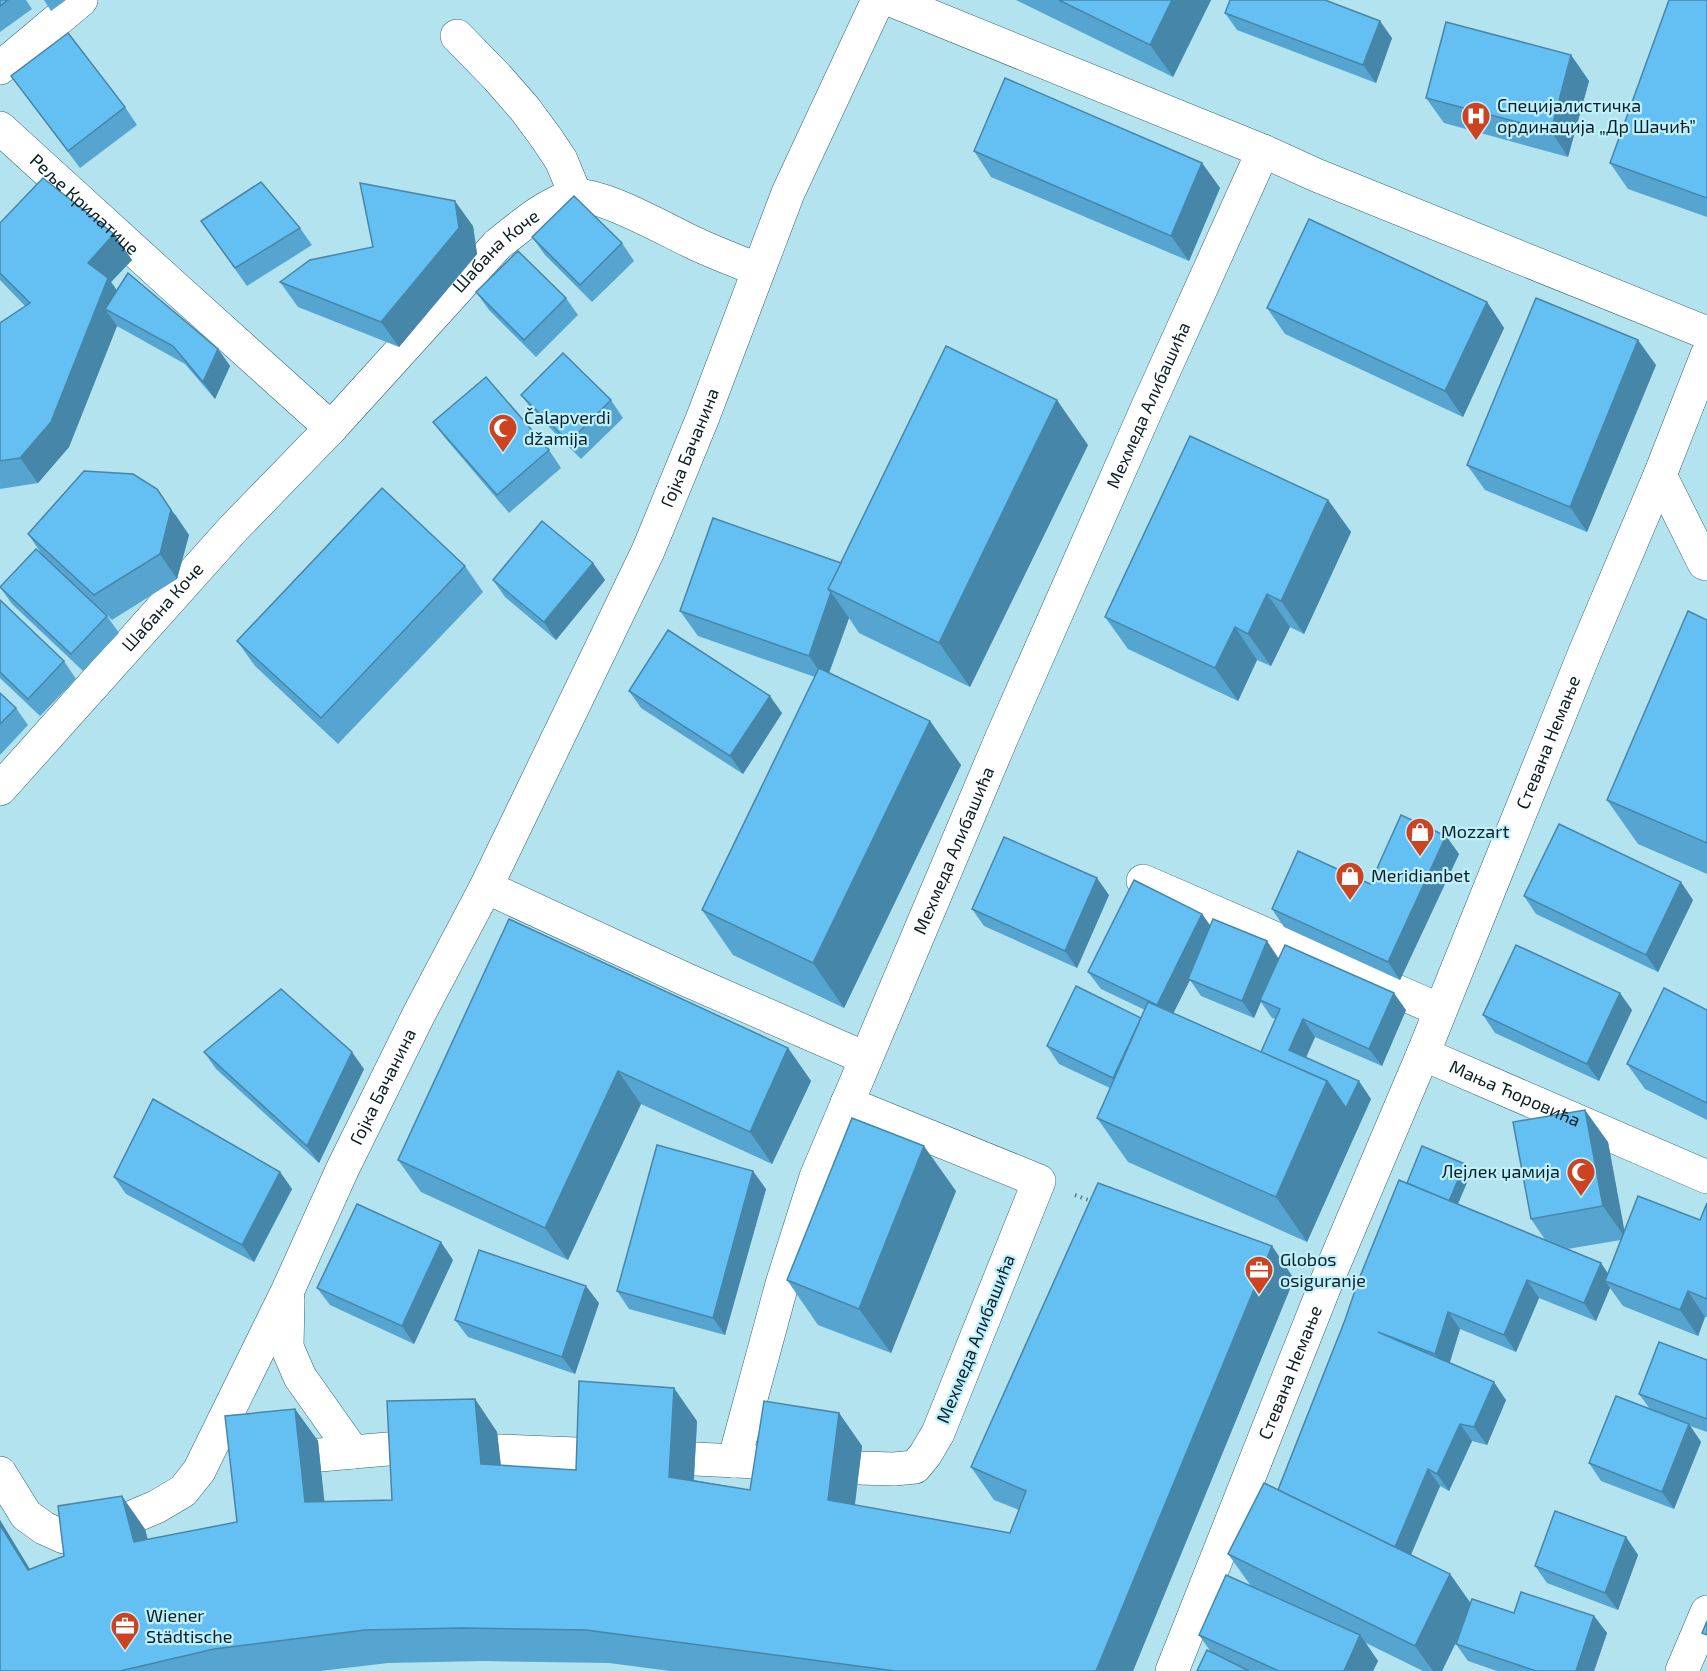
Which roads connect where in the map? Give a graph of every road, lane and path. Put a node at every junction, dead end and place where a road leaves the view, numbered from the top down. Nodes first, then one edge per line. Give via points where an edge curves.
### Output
1 (81, 0) edge
2 (878, 0) edge
3 (891, 0) edge
4 (457, 36) dead end
5 (0, 68) edge
6 (0, 128) edge
7 (1263, 151) junction
8 (576, 196) junction
9 (758, 270) junction
10 (1707, 333) edge
11 (1707, 356) edge
12 (331, 428) junction
13 (1660, 475) junction
14 (1707, 564) edge
15 (0, 789) edge
16 (1143, 881) dead end
17 (486, 887) junction
18 (1440, 1011) junction
19 (1422, 1054) junction
20 (865, 1058) junction
21 (847, 1103) junction
22 (1707, 1177) edge
23 (1039, 1181) junction
24 (1097, 1203) edge
25 (288, 1290) junction
26 (411, 1447) edge
27 (499, 1451) dead end
28 (353, 1452) junction
29 (320, 1455) dead end
30 (601, 1455) edge
31 (694, 1459) dead end
32 (734, 1461) junction
33 (783, 1464) edge
34 (859, 1468) dead end
35 (0, 1473) edge
36 (1707, 1612) edge
37 (1172, 1671) edge
38 (1682, 1671) edge

1 - 5 street
2 - 9 street, Гојка Бачанина via 788,193
3 - 7 street
4 - 8 street via 504,85 547,140 561,160
6 - 12 street, Реље Крилатице
7 - 10 street
7 - 20 street, Мехмеда Алибашића via 1011,715
8 - 9 street via 610,203
8 - 12 street, Шабана Коче via 524,223 496,245
9 - 17 street, Гојка Бачанина via 648,550
11 - 13 street, Стевана Немање
12 - 15 street, Шабана Коче via 232,530
13 - 14 street
13 - 18 street, Стевана Немање via 1580,662
16 - 18 street
17 - 20 street via 687,981
17 - 25 street, Гојка Бачанина via 343,1168
18 - 19 street, Стевана Немање
19 - 22 street, Мања Ћоровића
19 - 37 street, Стевана Немање
20 - 21 street, Мехмеда Алибашића
21 - 23 street
21 - 32 street, Мехмеда Алибашића via 816,1177
23 - 24 path
23 - 34 street, Мехмеда Алибашића via 938,1433 925,1455 915,1467
25 - 28 street, Гојка Бачанина via 287,1347 300,1377
25 - 35 street, Гојка Бачанина via 214,1469 183,1491 104,1529 64,1537 26,1515
26 - 28 street
27 - 30 street
28 - 29 street
31 - 32 street
32 - 33 street
36 - 38 street

